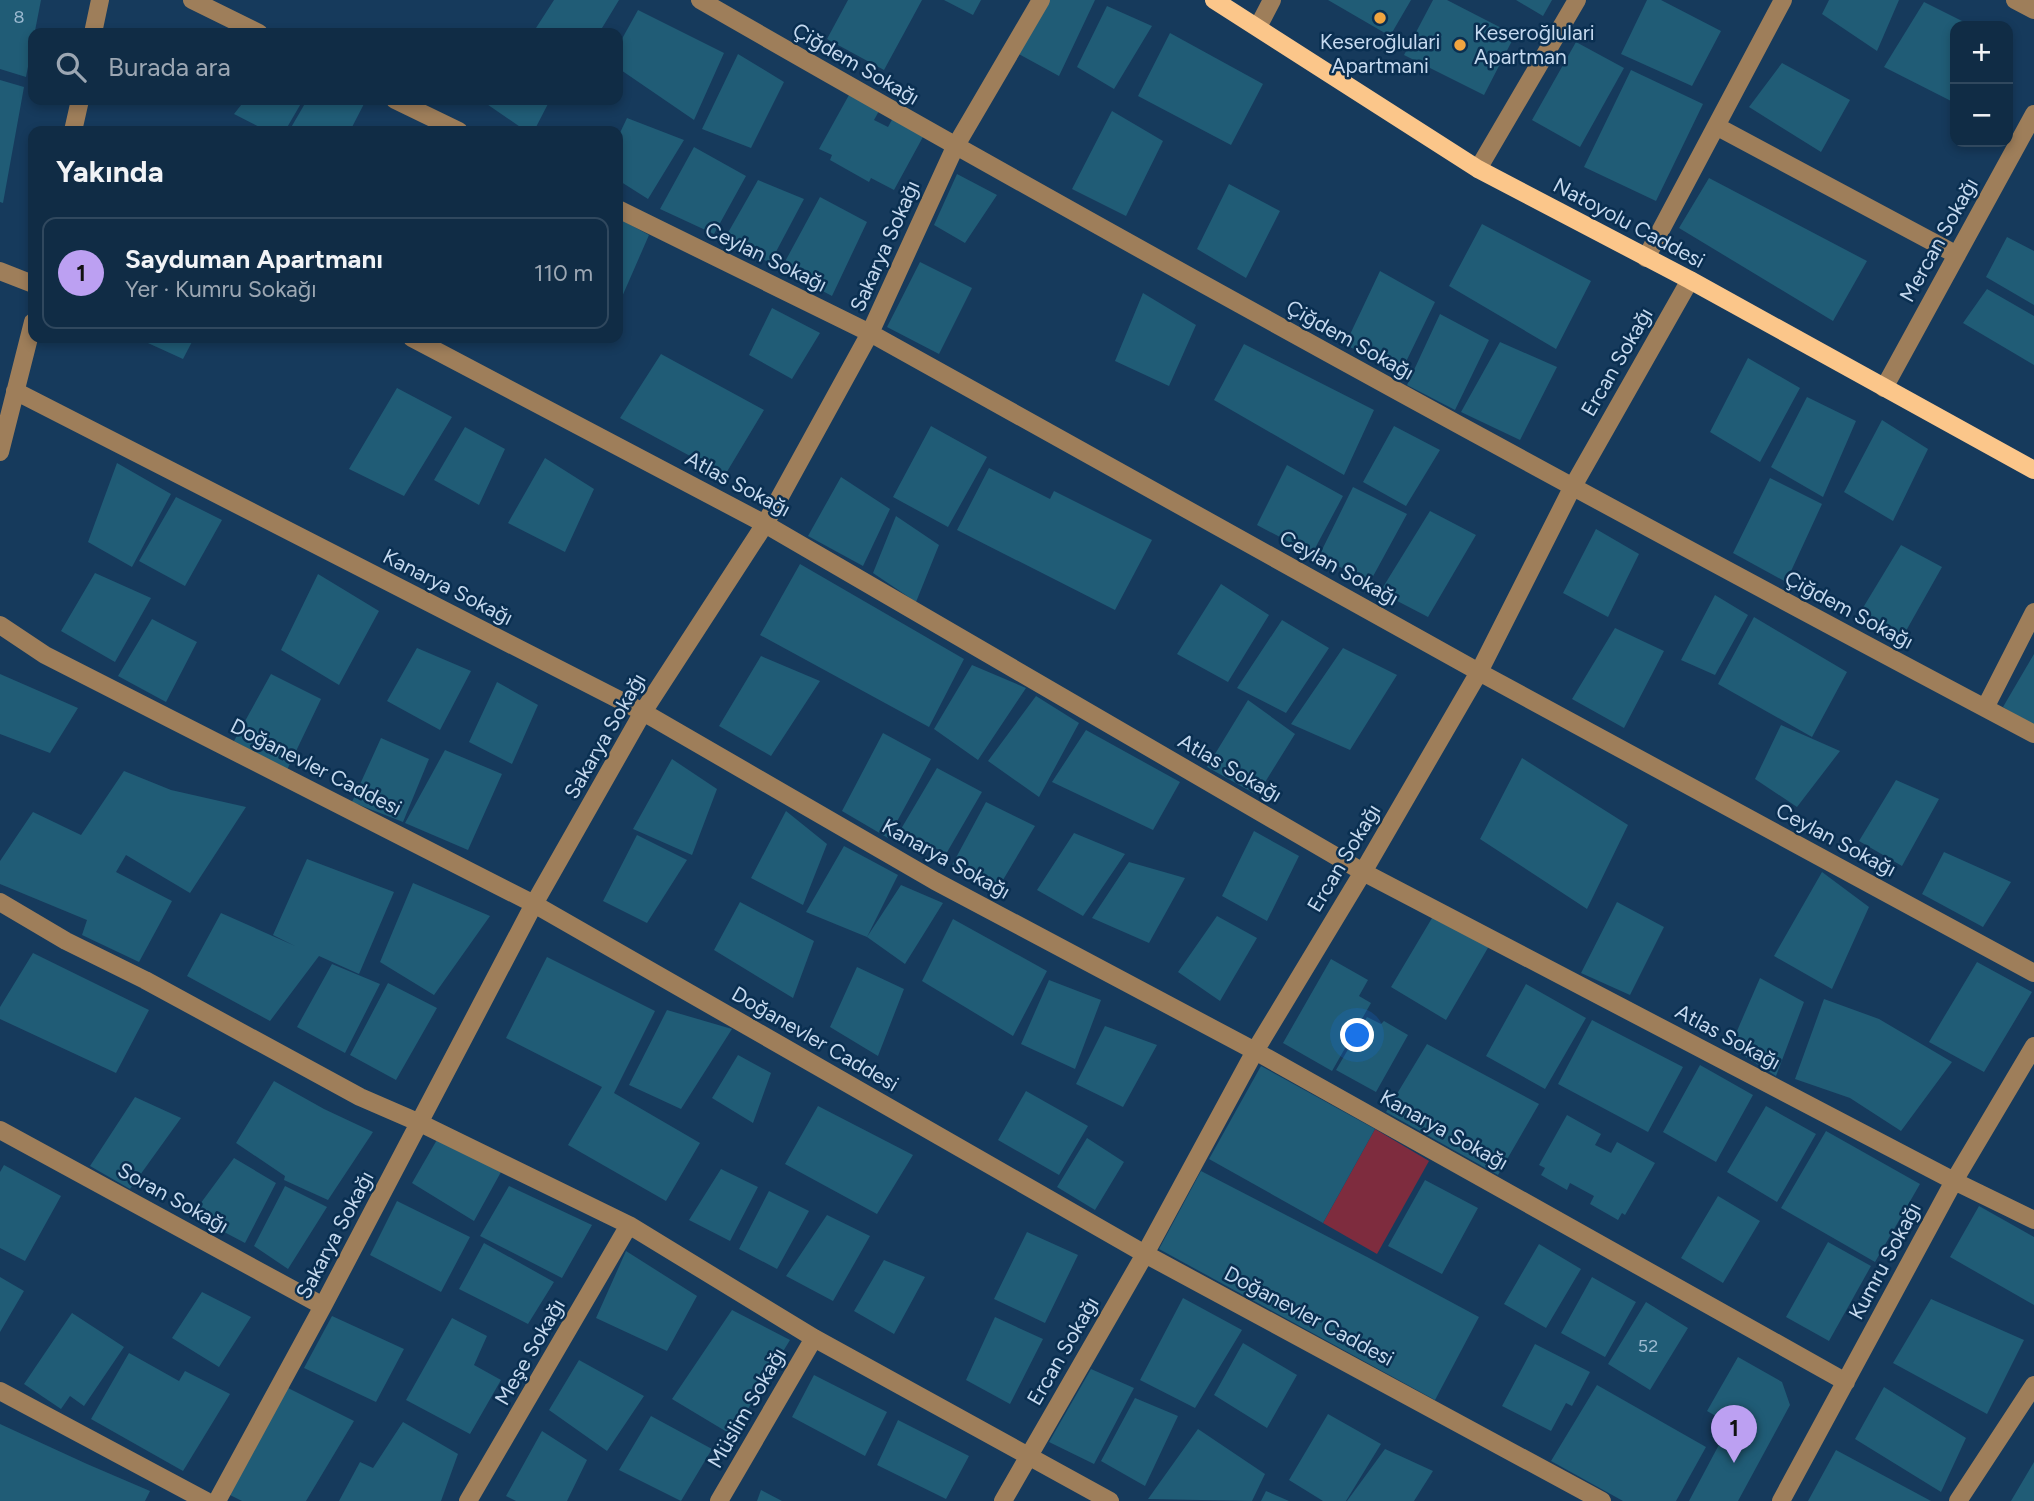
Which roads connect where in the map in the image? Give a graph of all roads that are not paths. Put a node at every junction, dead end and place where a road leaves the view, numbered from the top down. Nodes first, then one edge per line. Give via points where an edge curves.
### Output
1 (100, 0) edge
2 (192, 0) edge
3 (699, 0) edge
4 (1041, 0) edge
5 (1214, 0) edge
6 (1272, 0) edge
7 (1577, 0) edge
8 (1783, 0) edge
9 (2015, 0) edge
10 (2034, 10) edge
11 (1258, 27) junction
12 (94, 28) edge
13 (250, 28) edge
14 (79, 105) edge
15 (405, 105) edge
16 (2034, 114) edge
17 (74, 126) edge
18 (449, 126) edge
19 (1716, 126) junction
20 (955, 147) junction
21 (1478, 169) junction
22 (623, 211) edge
23 (1957, 255) junction
24 (1646, 258) junction
25 (0, 271) edge
26 (1689, 280) junction
27 (28, 282) edge
28 (870, 333) junction
29 (28, 340) edge
30 (421, 343) edge
31 (1884, 388) junction
32 (15, 391) junction
33 (0, 452) edge
34 (2034, 470) edge
35 (1572, 488) junction
36 (765, 524) junction
37 (2034, 612) edge
38 (0, 625) edge
39 (1479, 672) junction
40 (1985, 708) junction
41 (643, 712) junction
42 (2034, 734) edge
43 (1363, 872) junction
44 (0, 902) edge
45 (534, 904) junction
46 (2034, 973) edge
47 (2034, 1046) edge
48 (1255, 1051) junction
49 (420, 1123) junction
50 (0, 1130) edge
51 (1954, 1181) junction
52 (2034, 1220) edge
53 (629, 1225) junction
54 (1145, 1254) junction
55 (323, 1306) junction
56 (814, 1338) junction
57 (1846, 1382) junction
58 (2034, 1385) edge
59 (0, 1391) edge
60 (1030, 1455) junction
61 (206, 1501) edge
62 (217, 1501) edge
63 (468, 1501) edge
64 (719, 1501) edge
65 (1003, 1501) edge
66 (1110, 1501) edge
67 (1602, 1501) edge
68 (1781, 1501) edge
69 (1958, 1501) edge

1 - 12 street
2 - 13 street
3 - 20 street, Çiğdem Sokağı
4 - 20 street, Sakarya Sokağı
5 - 11 main road, Natoyolu Caddesi
6 - 11 street
7 - 21 street
8 - 19 street
9 - 10 street
11 - 21 main road, Natoyolu Caddesi
14 - 17 street
15 - 18 street
16 - 23 street, Mercan Sokağı
19 - 23 street
19 - 24 street
20 - 28 street, Sakarya Sokağı
20 - 35 street, Çiğdem Sokağı
21 - 24 main road, Natoyolu Caddesi
22 - 28 street, Ceylan Sokağı
23 - 31 street, Mercan Sokağı
24 - 26 main road, Natoyolu Caddesi
25 - 27 street
26 - 31 main road, Natoyolu Caddesi
26 - 35 street, Ercan Sokağı
28 - 36 street, Sakarya Sokağı
28 - 39 street, Ceylan Sokağı
29 - 32 street
30 - 36 street, Atlas Sokağı
31 - 34 main road, Natoyolu Caddesi
32 - 33 street
32 - 41 street, Kanarya Sokağı
35 - 39 street, Ercan Sokağı
35 - 40 street, Çiğdem Sokağı
36 - 41 street, Sakarya Sokağı
36 - 43 street, Atlas Sokağı
37 - 40 street
38 - 45 street, Doğanevler Caddesi via 45,655
39 - 43 street, Ercan Sokağı
39 - 46 street, Ceylan Sokağı
40 - 42 street, Çiğdem Sokağı
41 - 45 street, Sakarya Sokağı
41 - 48 street, Kanarya Sokağı via 935,881
43 - 48 street, Ercan Sokağı
43 - 51 street, Atlas Sokağı
44 - 49 street via 360,1097
45 - 49 street, Sakarya Sokağı
45 - 54 street, Doğanevler Caddesi
47 - 51 street, Kumru Sokağı
48 - 54 street, Ercan Sokağı
48 - 57 street, Kanarya Sokağı
49 - 53 street
49 - 55 street, Sakarya Sokağı
50 - 55 street, Soran Sokağı
51 - 52 street, Atlas Sokağı
51 - 57 street, Kumru Sokağı
53 - 56 street
53 - 63 street, Meşe Sokağı
54 - 60 street, Ercan Sokağı
54 - 67 street, Doğanevler Caddesi
55 - 62 street, Sakarya Sokağı
56 - 60 street
56 - 64 street, Müslim Sokağı
57 - 68 street, Kumru Sokağı
58 - 69 street
59 - 61 street
60 - 65 street, Ercan Sokağı
60 - 66 street

